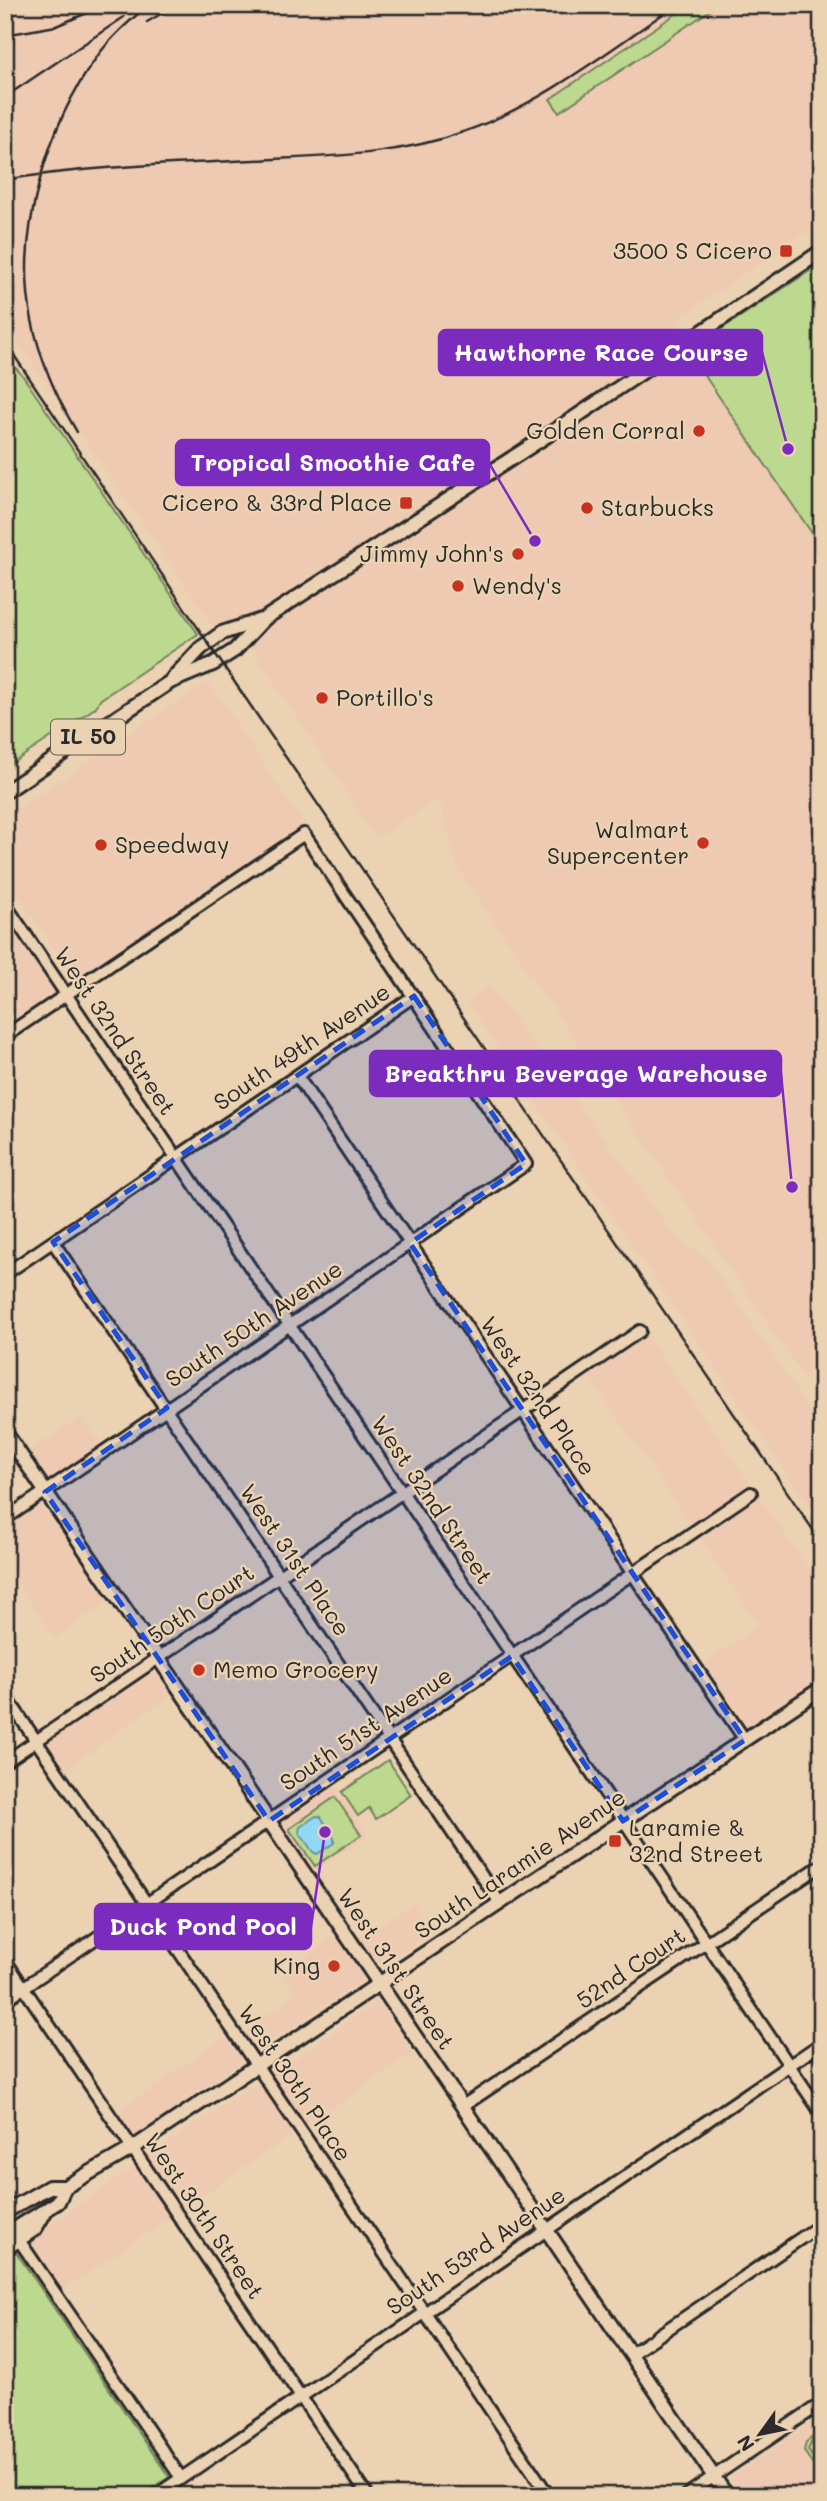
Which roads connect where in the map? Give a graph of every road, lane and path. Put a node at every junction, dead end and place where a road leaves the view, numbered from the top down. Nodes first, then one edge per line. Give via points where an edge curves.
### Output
1 (822, 251) edge
2 (264, 619) junction
3 (170, 682) junction
4 (5, 792) edge
5 (6, 905) edge
6 (66, 996) junction
7 (414, 996) junction
8 (5, 1036) edge
9 (297, 1076) junction
10 (176, 1158) junction
11 (53, 1242) junction
12 (410, 1244) junction
13 (5, 1274) edge
14 (289, 1326) junction
15 (640, 1331) dead end
16 (167, 1408) junction
17 (523, 1411) junction
18 (5, 1432) edge
19 (45, 1492) junction
20 (402, 1493) junction
21 (751, 1493) dead end
22 (5, 1519) edge
23 (632, 1573) junction
24 (280, 1576) junction
25 (512, 1656) junction
26 (159, 1658) junction
27 (822, 1689) edge
28 (5, 1695) edge
29 (390, 1738) junction
30 (745, 1740) junction
31 (37, 1741) junction
32 (5, 1762) edge
33 (269, 1821) junction
34 (623, 1821) junction
35 (822, 1865) edge
36 (148, 1903) junction
37 (500, 1903) junction
38 (706, 1943) junction
39 (5, 1960) edge
40 (380, 1983) junction
41 (24, 1987) junction
42 (5, 2000) edge
43 (822, 2043) edge
44 (257, 2065) junction
45 (789, 2065) junction
46 (463, 2106) junction
47 (822, 2114) edge
48 (133, 2148) junction
49 (65, 2187) junction
50 (46, 2211) junction
51 (5, 2212) edge
52 (822, 2224) edge
53 (546, 2228) junction
54 (5, 2235) edge
55 (19, 2240) junction
56 (5, 2249) edge
57 (425, 2311) junction
58 (631, 2354) junction
59 (301, 2396) junction
60 (822, 2403) edge
61 (714, 2476) junction
62 (181, 2478) junction
63 (155, 2496) edge
64 (368, 2496) edge
65 (549, 2496) edge
66 (685, 2496) edge
67 (727, 2496) edge

1 - 2 main road, IL 50
2 - 3 main road, IL 50 via 235,650
2 - 3 main road, IL 50 via 212,640
3 - 4 main road, IL 50
5 - 6 street, West 32nd Street
6 - 7 street via 304,834
6 - 8 street
6 - 10 street, West 32nd Street
7 - 9 street, South 49th Avenue
7 - 12 street, South 50th Avenue via 526,1164
9 - 10 street, South 49th Avenue
9 - 12 street, West 32nd Place
10 - 11 street, South 49th Avenue
10 - 14 street, West 32nd Street
11 - 13 street, South 49th Avenue
11 - 16 street, West 31st Place
12 - 14 street, South 50th Avenue
12 - 17 street, West 32nd Place
14 - 16 street, South 50th Avenue
14 - 20 street, West 32nd Street
15 - 17 street, South 50th Court
16 - 19 street, South 50th Avenue
16 - 24 street, West 31st Place
17 - 20 street, South 50th Court
17 - 23 street, West 32nd Place
18 - 19 main road, West 31st Street
19 - 22 street, South 50th Avenue
19 - 26 main road, West 31st Street
20 - 24 street, South 50th Court
20 - 25 street, West 32nd Street
21 - 23 street, South 51st Avenue
23 - 25 street, South 51st Avenue
23 - 30 street, West 32nd Place
24 - 26 street, South 50th Court
24 - 29 street, West 31st Place
25 - 29 street, South 51st Avenue
25 - 34 street, West 32nd Street
26 - 31 street, South 50th Court
26 - 33 main road, West 31st Street
27 - 30 main road, South Laramie Avenue
28 - 31 street, West 30th Place
29 - 33 street, South 51st Avenue
29 - 37 street, West 31st Place
30 - 34 main road, South Laramie Avenue
31 - 32 street, South 50th Court
31 - 36 street, West 30th Place
33 - 36 street, South 51st Avenue
33 - 40 main road, West 31st Street
34 - 37 main road, South Laramie Avenue
34 - 38 street, West 32nd Street
35 - 38 street, 52nd Court
36 - 41 street, South 51st Avenue
36 - 44 street, West 30th Place
37 - 40 main road, South Laramie Avenue
38 - 45 street, West 32nd Street
38 - 46 street, 52nd Court
39 - 41 street, West 30th Street
40 - 44 main road, South Laramie Avenue
40 - 46 main road, West 31st Street
41 - 42 street, South 51st Avenue
41 - 48 street, West 30th Street
43 - 45 street, South 53rd Avenue
44 - 48 main road, South Laramie Avenue
44 - 57 street, West 30th Place
45 - 47 street, West 32nd Street
45 - 53 street, South 53rd Avenue
46 - 53 main road, West 31st Street
48 - 49 main road, South Laramie Avenue
48 - 59 street, West 30th Street
49 - 50 main road, South Laramie Avenue via 58,2202
49 - 51 main road, South Laramie Avenue via 48,2187
50 - 54 main road, South Laramie Avenue
50 - 55 main road via 35,2229
52 - 58 street
53 - 57 street, South 53rd Avenue
53 - 58 main road, West 31st Street
55 - 56 main road
55 - 62 street
57 - 59 street, South 53rd Avenue
57 - 65 street, West 30th Place
58 - 61 main road, West 31st Street
59 - 62 street, South 53rd Avenue
59 - 64 street, West 30th Street
60 - 61 street
61 - 66 street
61 - 67 main road, West 31st Street
62 - 63 street, South 53rd Avenue

